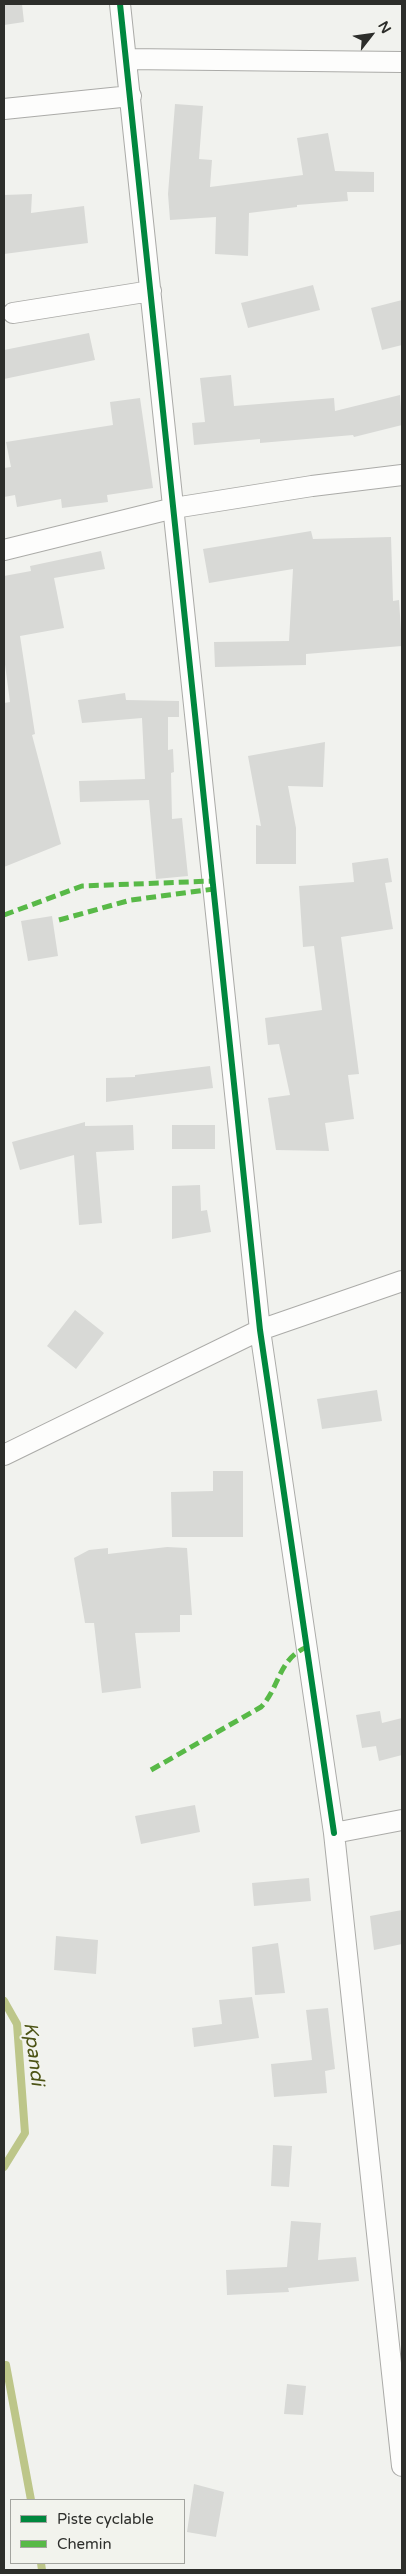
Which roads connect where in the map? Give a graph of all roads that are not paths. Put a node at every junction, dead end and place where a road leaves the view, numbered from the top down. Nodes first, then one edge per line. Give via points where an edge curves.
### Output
1 (120, 4) edge
2 (126, 59) junction
3 (402, 62) edge
4 (131, 96) junction
5 (4, 109) edge
6 (151, 291) junction
7 (13, 313) dead end
8 (402, 475) edge
9 (174, 508) junction
10 (4, 550) edge
11 (402, 1281) edge
12 (260, 1330) junction
13 (4, 1455) edge
14 (402, 1820) edge
15 (334, 1833) junction
16 (402, 2466) edge

1 - 2 street
2 - 3 street
2 - 4 street
4 - 5 street
4 - 6 street
6 - 7 street
6 - 9 street
8 - 9 street
9 - 10 street
9 - 12 street
11 - 12 street
12 - 13 street
12 - 15 street
14 - 15 street
15 - 16 street

